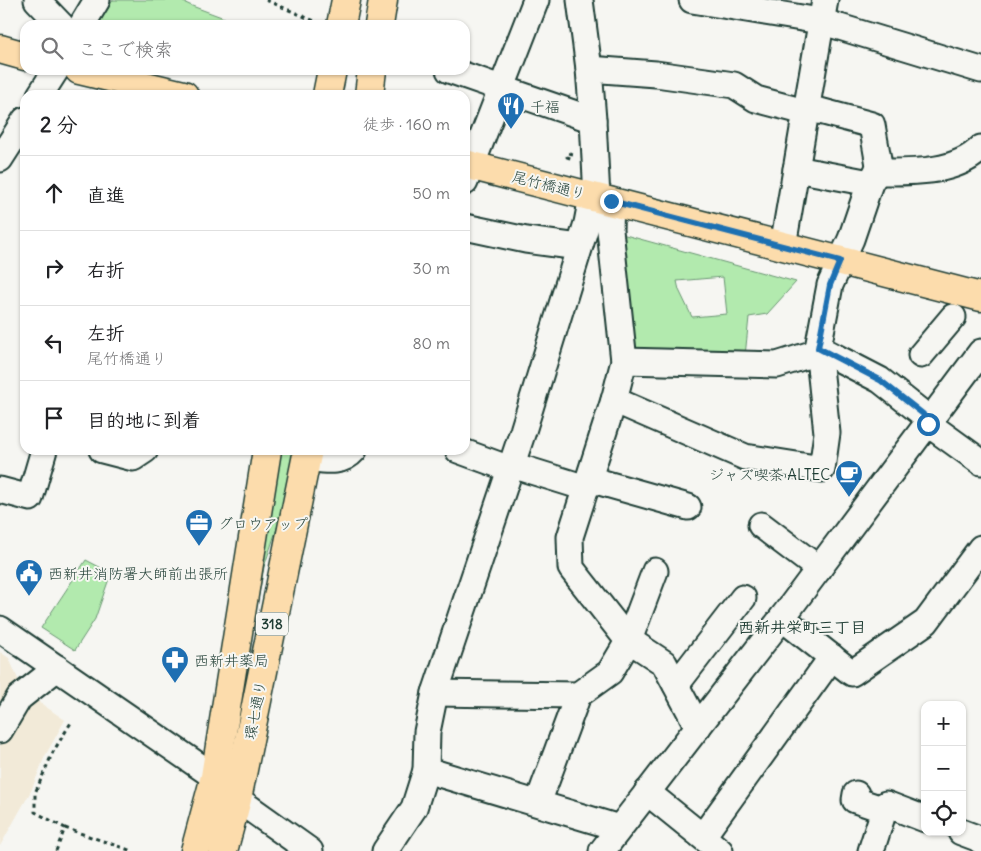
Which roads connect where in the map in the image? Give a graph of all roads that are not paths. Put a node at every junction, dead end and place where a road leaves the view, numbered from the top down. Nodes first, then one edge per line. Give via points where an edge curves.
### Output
1 (37, 0) edge
2 (98, 0) edge
3 (346, 0) edge
4 (383, 0) edge
5 (536, 0) edge
6 (580, 0) edge
7 (692, 0) edge
8 (823, 11) edge
9 (56, 20) edge
10 (85, 20) edge
11 (333, 20) edge
12 (380, 20) edge
13 (0, 49) edge
14 (20, 55) edge
15 (589, 69) junction
16 (981, 70) edge
17 (53, 75) edge
18 (100, 75) edge
19 (331, 75) edge
20 (371, 75) edge
21 (463, 75) edge
22 (501, 89) junction
23 (43, 90) edge
24 (163, 90) edge
25 (328, 90) edge
26 (370, 90) edge
27 (805, 112) junction
28 (593, 120) junction
29 (20, 128) edge
30 (981, 148) edge
31 (0, 160) edge
32 (470, 163) edge
33 (796, 169) junction
34 (470, 171) edge
35 (874, 177) junction
36 (600, 199) junction
37 (470, 228) edge
38 (783, 246) junction
39 (579, 248) junction
40 (840, 261) junction
41 (981, 297) edge
42 (953, 317) dead end
43 (818, 350) junction
44 (981, 352) edge
45 (921, 354) dead end
46 (624, 362) junction
47 (614, 400) junction
48 (928, 424) junction
49 (470, 454) edge
50 (43, 455) edge
51 (121, 455) edge
52 (138, 455) edge
53 (266, 455) edge
54 (307, 455) edge
55 (311, 455) edge
56 (348, 455) edge
57 (981, 462) edge
58 (511, 467) junction
59 (588, 484) junction
60 (0, 490) edge
61 (688, 507) dead end
62 (761, 525) dead end
63 (981, 548) edge
64 (819, 569) junction
65 (655, 571) dead end
66 (743, 598) dead end
67 (782, 618) junction
68 (0, 629) edge
69 (629, 640) junction
70 (832, 657) junction
71 (57, 668) junction
72 (676, 685) junction
73 (435, 693) junction
74 (578, 695) junction
75 (698, 726) junction
76 (0, 730) edge
77 (426, 770) junction
78 (214, 777) junction
79 (648, 792) junction
80 (856, 794) dead end
81 (237, 799) junction
82 (538, 804) junction
83 (885, 810) junction
84 (921, 817) edge
85 (619, 828) junction
86 (966, 834) edge
87 (981, 841) edge
88 (712, 844) edge
89 (196, 851) edge
90 (223, 851) edge
91 (310, 851) edge
92 (385, 851) edge
93 (602, 851) edge
94 (871, 851) edge

1 - 9 street
2 - 10 street
3 - 11 main road
4 - 12 main road
5 - 22 street
6 - 15 street
7 - 8 street
8 - 16 street
8 - 27 street
13 - 14 main road
15 - 27 street via 734,84 756,99
15 - 28 street
17 - 23 street
18 - 24 main road
19 - 25 main road
20 - 26 main road
21 - 22 street
22 - 28 street
22 - 32 street
27 - 33 street
27 - 35 street via 820,111 872,125 879,165
28 - 36 street
29 - 31 street
30 - 35 street via 954,165
33 - 35 street
33 - 38 street
34 - 36 main road, 尾竹橋通り
35 - 40 street
36 - 38 main road, 尾竹橋通り
36 - 39 street
36 - 46 street via 610,230
37 - 39 street
38 - 40 main road, 尾竹橋通り
39 - 58 street
40 - 41 main road, 尾竹橋通り
40 - 43 street via 830,285
42 - 45 street
43 - 46 street via 777,365
43 - 47 street via 827,433 822,469 745,457
43 - 48 street via 880,380 923,414
44 - 48 street
46 - 47 street
47 - 59 street
48 - 57 street
48 - 64 street
49 - 58 street
50 - 60 street via 30,498
51 - 52 street via 133,458
53 - 78 main road, 環七通り / 318
54 - 81 main road, 環七通り / 318
55 - 56 street via 335,461
58 - 59 street
58 - 73 street
59 - 61 street
59 - 69 street via 570,537 571,568
62 - 64 street
63 - 70 street via 926,622 852,673
64 - 67 street
65 - 69 street
66 - 72 street
67 - 70 street
67 - 75 street
68 - 71 street
69 - 72 street via 664,663
69 - 74 street via 610,672
70 - 88 street
71 - 76 street via 18,698
71 - 78 street
72 - 75 street
73 - 74 street
73 - 77 street via 427,732
74 - 82 street
75 - 79 street
77 - 82 street
77 - 92 street via 414,808
78 - 81 street
78 - 89 main road, 環七通り / 318
79 - 85 street
79 - 88 street
80 - 83 street via 854,800
81 - 90 main road, 環七通り / 318
81 - 91 street
82 - 85 street
83 - 84 street via 886,804
83 - 94 street
85 - 93 street
86 - 87 street

